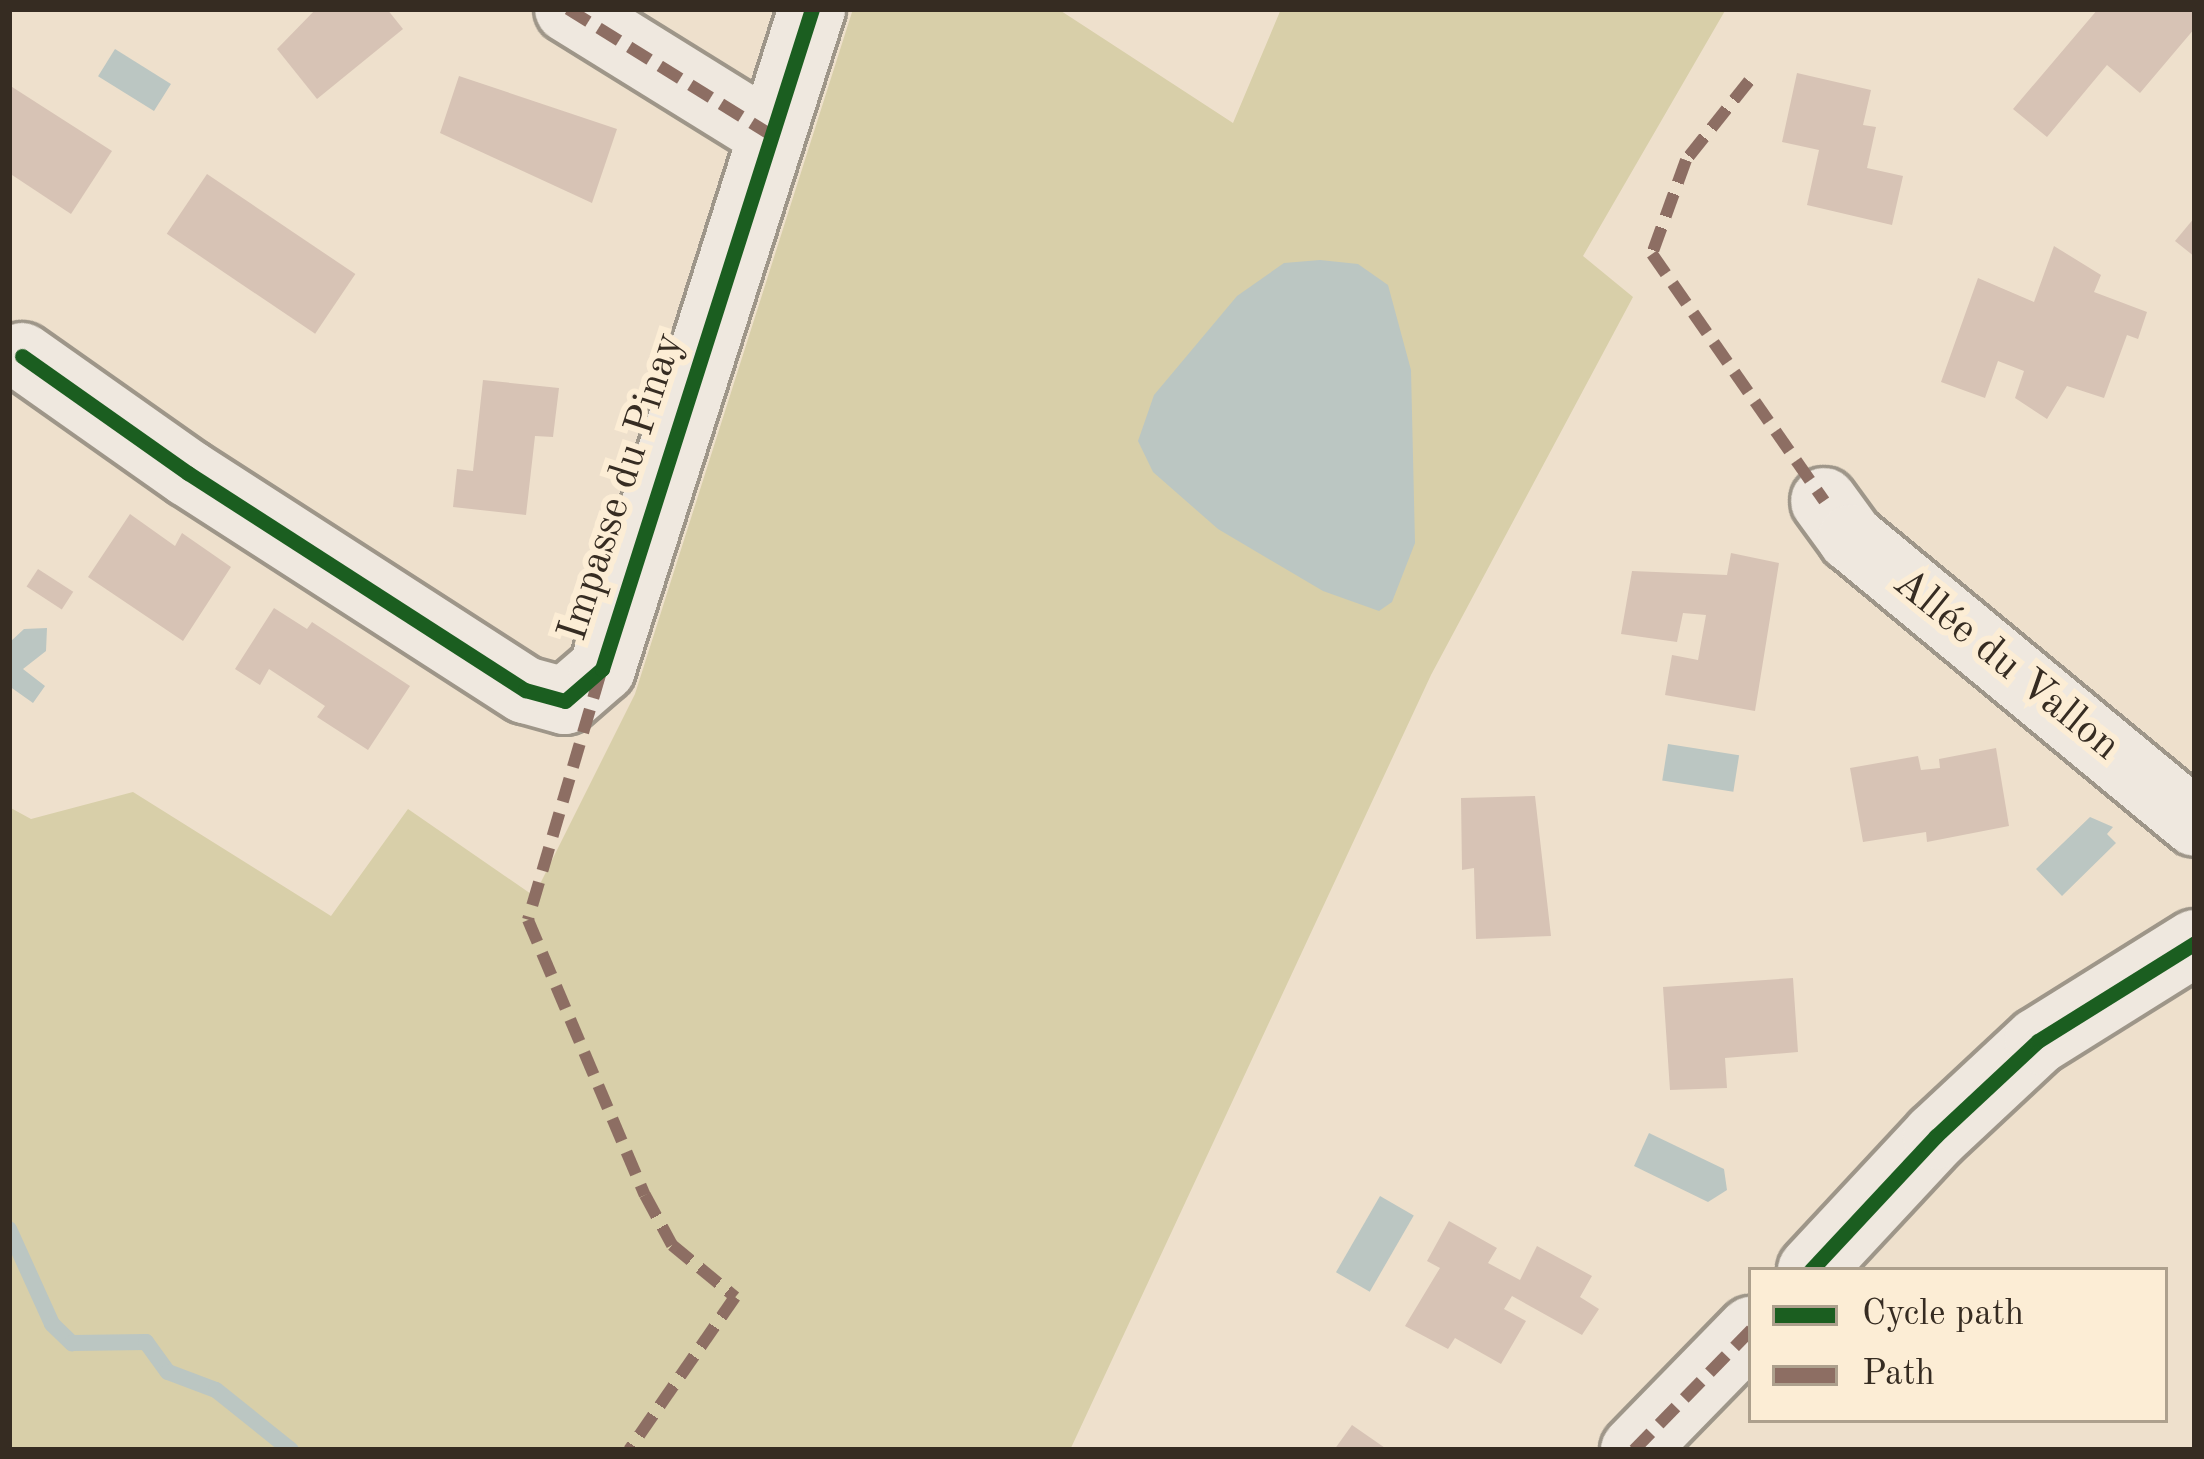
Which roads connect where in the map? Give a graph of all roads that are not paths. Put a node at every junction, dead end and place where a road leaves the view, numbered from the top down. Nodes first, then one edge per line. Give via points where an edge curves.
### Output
1 (568, 9) edge
2 (812, 9) edge
3 (768, 133) junction
4 (22, 356) dead end
5 (1824, 501) dead end
6 (2195, 823) edge
7 (2195, 943) edge
8 (1814, 1267) edge
9 (1748, 1333) edge
10 (1634, 1450) edge

1 - 3 street
2 - 3 street, Impasse du Pinay
3 - 4 street, Impasse du Pinay via 602,669 565,701 525,690
5 - 6 street, Allée du Vallon via 1851,538
7 - 8 street via 2038,1041
9 - 10 street

